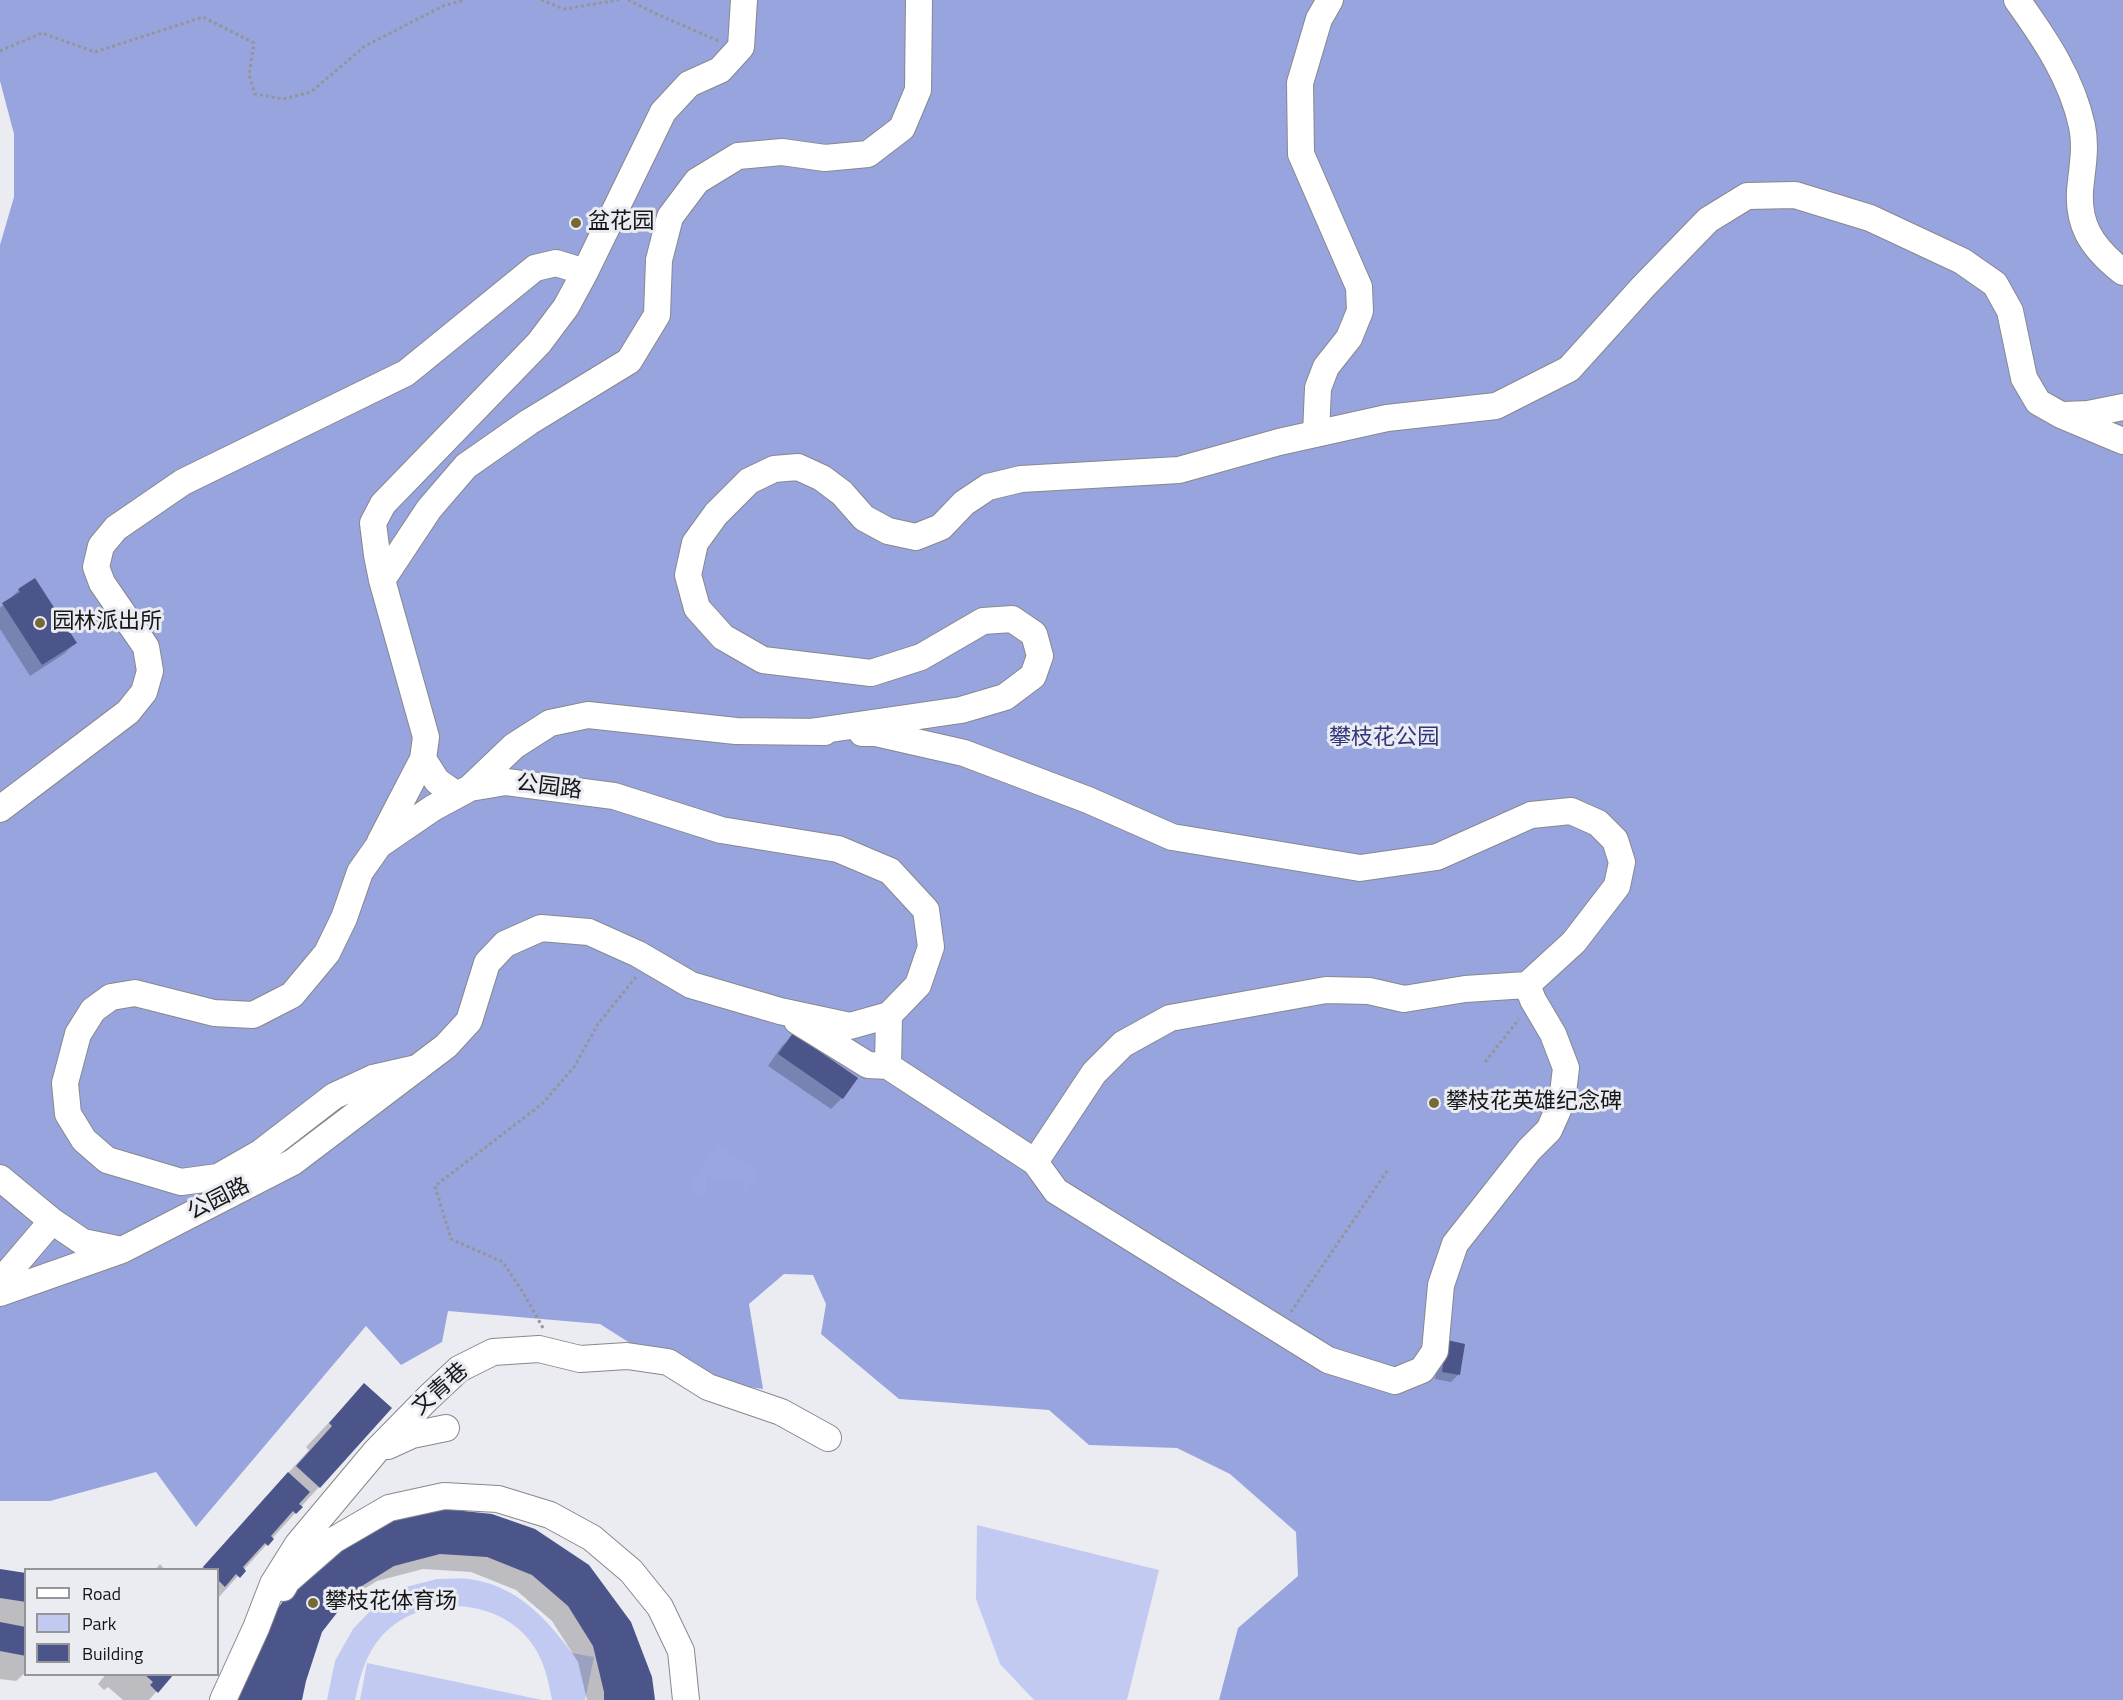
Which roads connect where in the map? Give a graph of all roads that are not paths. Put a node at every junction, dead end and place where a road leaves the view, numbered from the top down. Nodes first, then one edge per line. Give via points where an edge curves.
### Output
1 (744, 0) edge
2 (919, 0) edge
3 (1330, 0) edge
4 (2017, 0) edge
5 (585, 272) junction
6 (2123, 272) edge
7 (2123, 407) edge
8 (2061, 415) junction
9 (1316, 434) junction
10 (2123, 441) edge
11 (382, 580) junction
12 (810, 732) junction
13 (423, 759) junction
14 (463, 791) junction
15 (0, 809) edge
16 (379, 845) junction
17 (1530, 993) junction
18 (780, 1011) junction
19 (889, 1015) junction
20 (888, 1066) junction
21 (417, 1068) junction
22 (1035, 1162) junction
23 (0, 1178) edge
24 (52, 1221) junction
25 (122, 1250) junction
26 (0, 1282) edge
27 (0, 1293) edge
28 (446, 1428) dead end
29 (828, 1438) dead end
30 (376, 1451) junction
31 (256, 1628) junction
32 (223, 1700) edge
33 (686, 1700) edge

1 - 5 street via 741,47 720,70 689,84 663,112
2 - 11 street via 918,90 902,128 868,154 825,158 782,152 738,156 697,181 670,217 659,260 657,315 628,361 466,466 429,509
3 - 9 street via 1318,19 1300,84 1301,154 1359,287 1360,311 1349,338 1326,367 1318,388
4 - 6 street via 2052,51 2074,99 2084,155 2080,213 2089,239
5 - 11 street via 566,307 539,343 383,504 374,523
5 - 15 street via 556,263 536,268 406,373 183,482 116,528 101,546 96,567 102,583 146,647 150,671 144,692 128,712
7 - 8 street
8 - 9 street via 2038,402 2024,378 2010,311 1995,284 1962,261 1870,218 1795,195 1747,196 1708,220 1569,369 1496,406 1387,418
8 - 10 street
9 - 12 street via 1179,470 1021,478 988,487 964,502 941,527 916,537 888,531 864,518 822,478 798,467 774,470 749,481 716,514 695,543 688,574 697,608 723,637 763,660 871,673 921,657 983,621 1012,619 1034,634 1040,656 1033,676 1005,697 961,710
11 - 13 street via 426,737
12 - 14 street via 736,730 588,715 550,723 514,746
12 - 17 street via 876,733 964,753 1172,837 1360,868 1437,857 1531,815 1571,811 1598,823 1615,840 1622,862 1617,886
13 - 14 street via 437,781
13 - 16 street
14 - 16 street, 公园路
14 - 19 street, 公园路 via 506,782 614,796 721,830 838,849 890,871 926,910 931,947 918,986
16 - 21 street, 公园路 via 360,872 327,952 292,995 253,1015 214,1013 135,993 111,997 93,1010 78,1034 65,1083 68,1114 84,1140 107,1160 181,1182 218,1177 260,1153 334,1096 373,1078
17 - 22 street via 1465,989 1404,999 1326,990 1170,1018 1123,1044 1094,1073
17 - 22 street via 1566,1068 1562,1101 1549,1130 1455,1244 1441,1285 1435,1351 1422,1370 1395,1381 1328,1360 1056,1191
18 - 19 street, 公园路 via 850,1026
18 - 20 street via 868,1065
18 - 21 street, 公园路 via 691,985 650,960 589,932 541,928 505,944 488,963 469,1022
19 - 20 street
20 - 22 street
21 - 25 street, 公园路 via 293,1162
23 - 24 street
24 - 25 street via 83,1242
24 - 26 street
25 - 27 street, 公园路
28 - 30 street via 412,1435
29 - 30 street, 文青巷 via 781,1412 708,1387 668,1362 627,1356 580,1359 539,1349 493,1352 459,1369
30 - 31 street, 文青巷 via 298,1544 273,1584
31 - 32 street, 文青巷
31 - 33 street via 287,1581 334,1540 389,1508 444,1496 498,1499 550,1515 592,1538 631,1571 660,1607 681,1650

